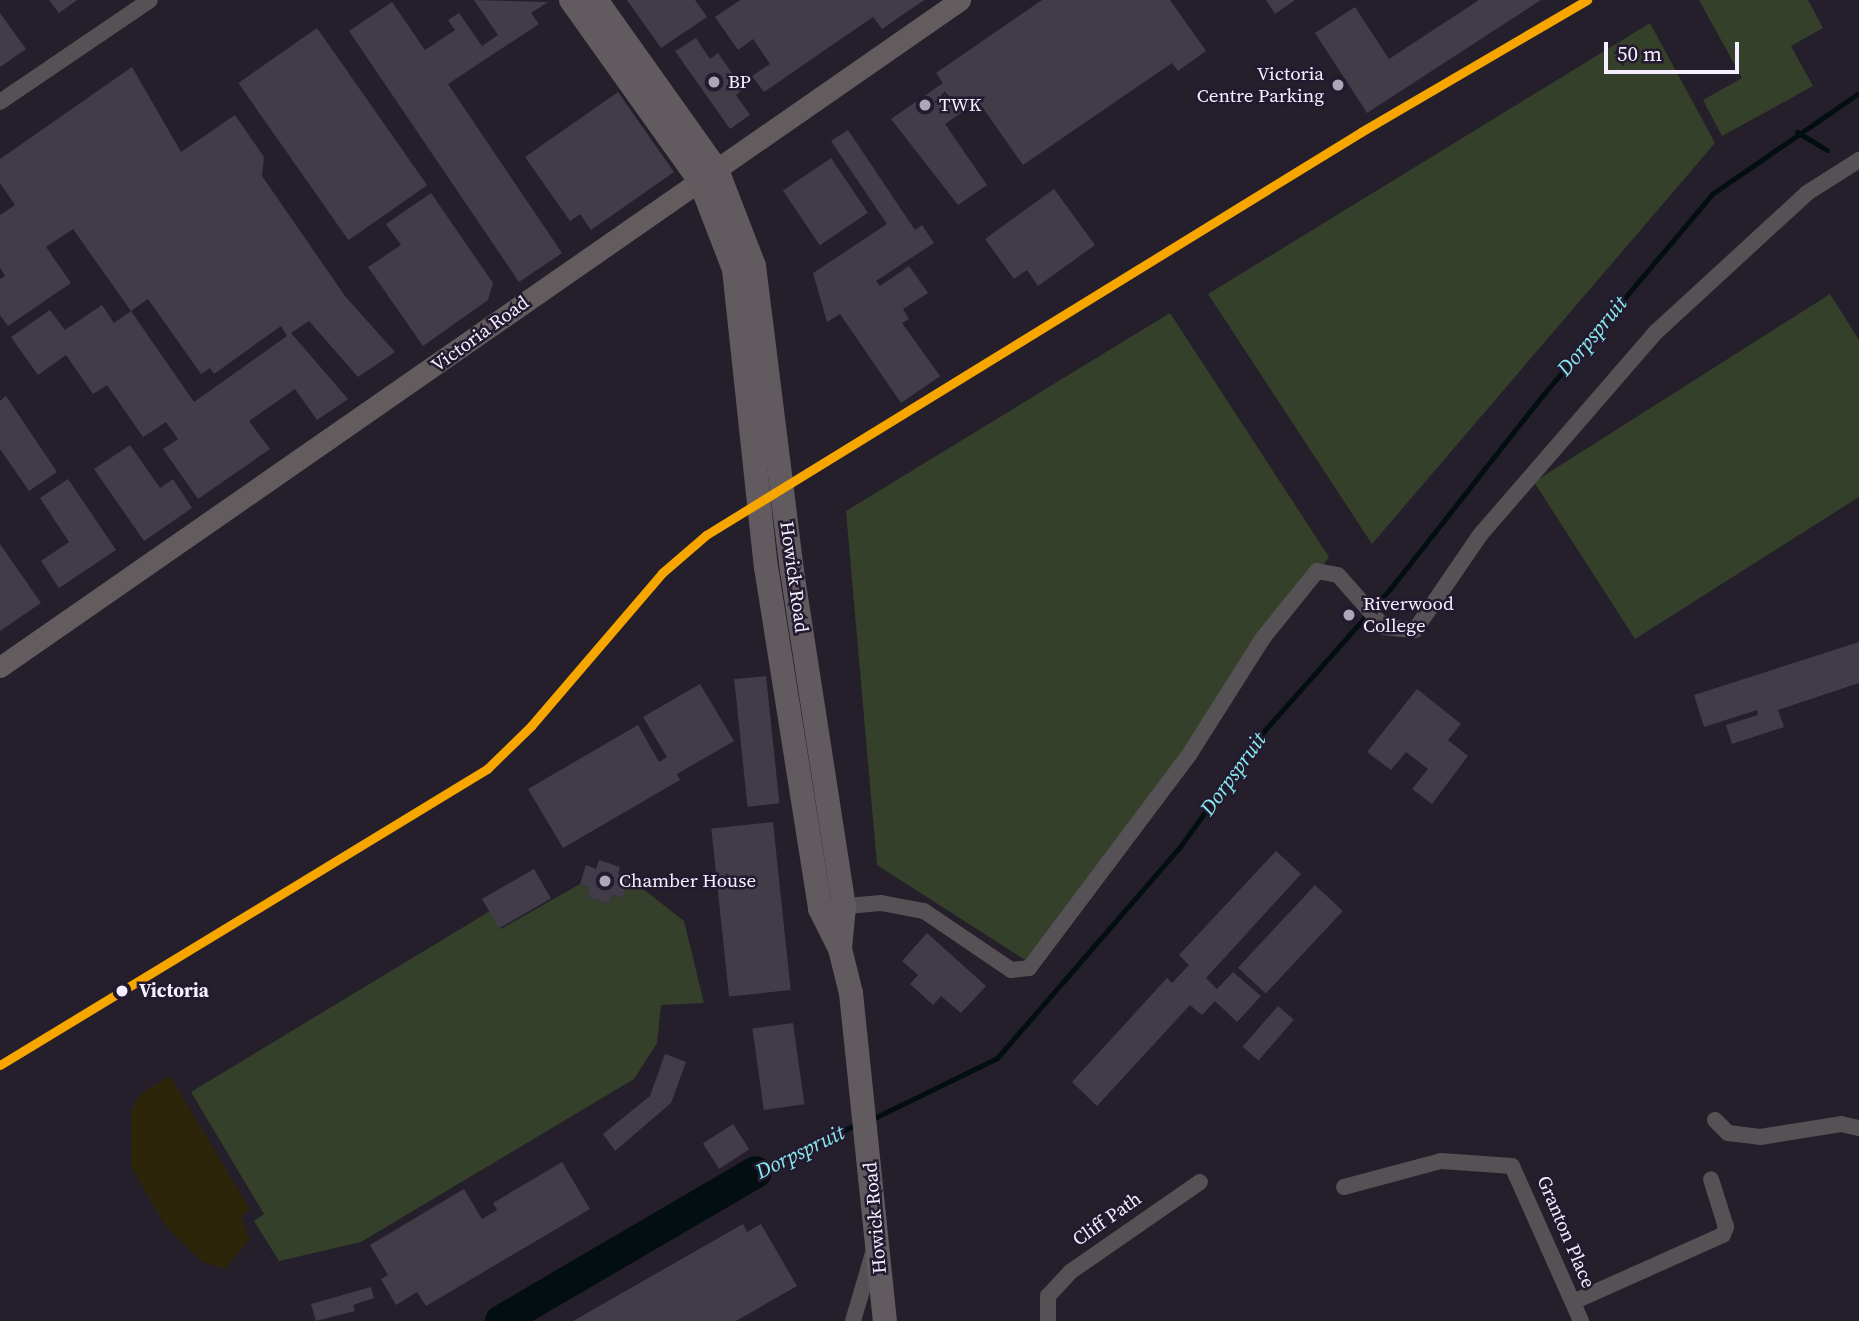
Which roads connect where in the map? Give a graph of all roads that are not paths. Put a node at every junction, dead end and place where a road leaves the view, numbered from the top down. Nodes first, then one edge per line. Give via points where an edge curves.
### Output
1 (150, 0) edge
2 (571, 0) edge
3 (596, 0) edge
4 (960, 0) edge
5 (0, 102) edge
6 (1859, 160) edge
7 (709, 176) junction
8 (762, 420) junction
9 (0, 667) edge
10 (832, 907) junction
11 (1715, 1119) dead end
12 (1859, 1128) edge
13 (1711, 1179) dead end
14 (1199, 1182) dead end
15 (1343, 1187) dead end
16 (877, 1238) junction
17 (1573, 1302) junction
18 (853, 1321) edge
19 (885, 1321) edge
20 (1048, 1321) edge
21 (1581, 1321) edge

1 - 5 street
2 - 7 main road
3 - 7 main road
4 - 7 main road, Victoria Road
6 - 10 street via 1807,193 1656,332 1480,535 1415,630 1384,627 1333,571 1317,571 1263,638 1189,755 1029,968 1011,970 923,911 881,902
7 - 8 main road, Howick Road via 754,265
7 - 9 main road, Victoria Road
8 - 10 main road, Howick Road via 793,571
8 - 10 main road, Howick Road via 766,567
10 - 16 main road, Howick Road via 858,1054
11 - 12 street via 1728,1133 1760,1137 1841,1124
13 - 17 street via 1726,1227 1723,1235
14 - 20 street, Cliff Path via 1089,1256 1047,1300
15 - 17 street, Granton Place via 1441,1161 1512,1166
16 - 18 street
16 - 19 main road, Howick Road
17 - 21 street, Granton Place

